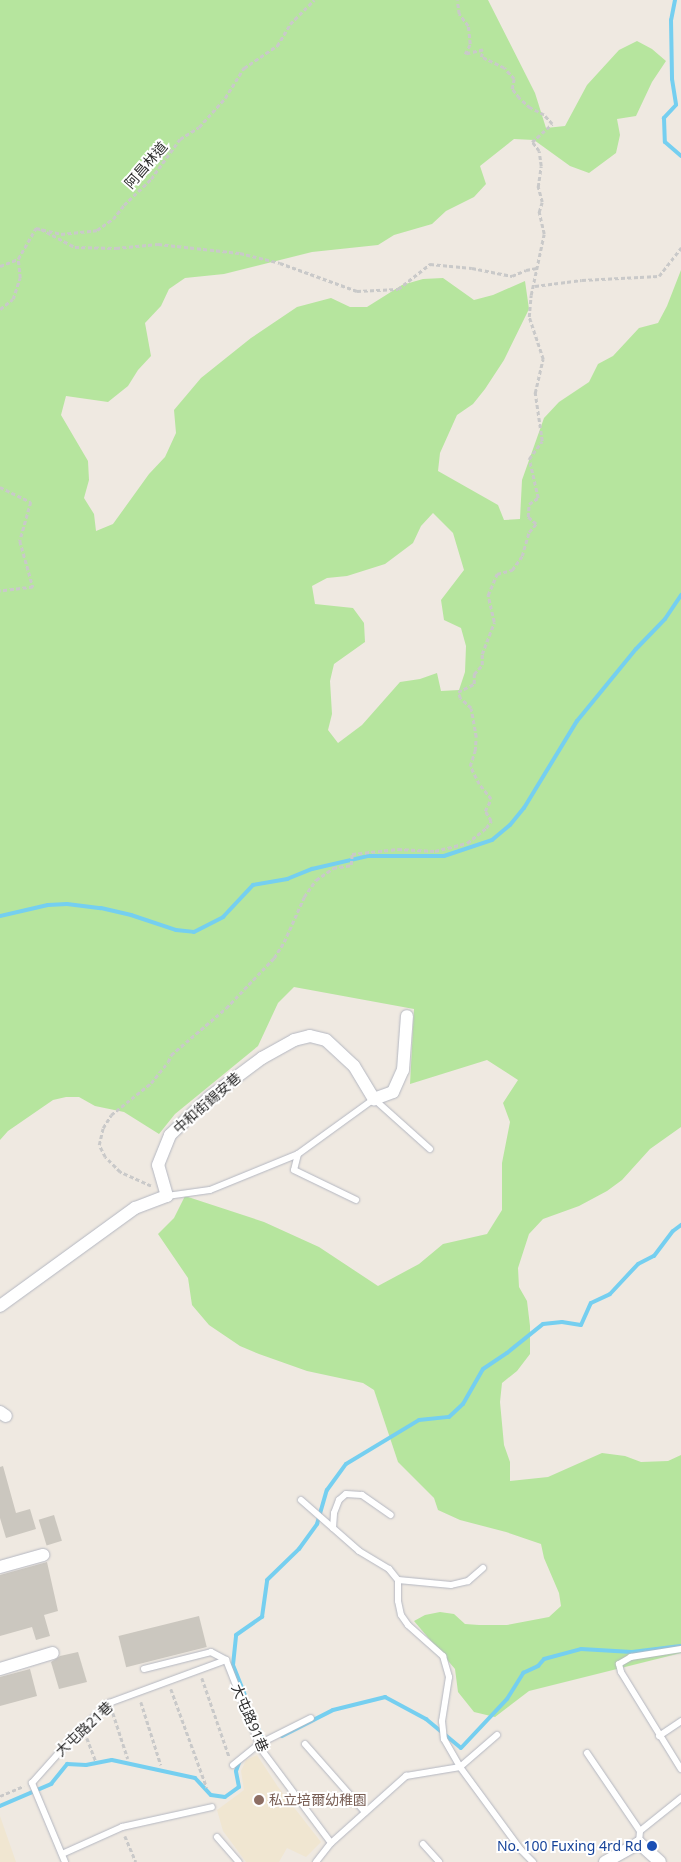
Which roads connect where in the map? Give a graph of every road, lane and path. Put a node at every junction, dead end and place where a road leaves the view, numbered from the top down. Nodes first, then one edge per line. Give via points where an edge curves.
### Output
1 (314, 0) edge
2 (457, 0) edge
3 (40, 229) junction
4 (681, 248) edge
5 (18, 259) junction
6 (0, 266) edge
7 (537, 268) junction
8 (535, 286) junction
9 (0, 309) edge
10 (0, 487) edge
11 (0, 591) edge
12 (407, 1016) dead end
13 (374, 1099) junction
14 (430, 1149) dead end
15 (298, 1154) junction
16 (167, 1196) junction
17 (356, 1200) dead end
18 (0, 1306) edge
19 (301, 1500) dead end
20 (391, 1515) dead end
21 (333, 1528) junction
22 (43, 1555) dead end
23 (0, 1567) edge
24 (483, 1568) dead end
25 (398, 1580) junction
26 (681, 1649) edge
27 (53, 1653) dead end
28 (226, 1660) junction
29 (0, 1669) edge
30 (144, 1669) dead end
31 (198, 1670) junction
32 (168, 1680) junction
33 (138, 1691) junction
34 (109, 1702) junction
35 (311, 1718) dead end
36 (681, 1721) edge
37 (83, 1727) junction
38 (497, 1735) dead end
39 (659, 1736) junction
40 (259, 1744) junction
41 (305, 1744) dead end
42 (587, 1753) dead end
43 (128, 1758) dead end
44 (96, 1761) dead end
45 (161, 1765) dead end
46 (233, 1765) joint
47 (460, 1767) junction
48 (681, 1769) edge
49 (32, 1783) junction
50 (207, 1788) dead end
51 (0, 1796) edge
52 (681, 1798) edge
53 (212, 1807) dead end
54 (365, 1812) junction
55 (122, 1827) junction
56 (217, 1837) dead end
57 (640, 1837) junction
58 (331, 1843) junction
59 (423, 1844) dead end
60 (62, 1854) junction
61 (65, 1862) edge
62 (136, 1862) edge
63 (239, 1862) edge
64 (316, 1862) edge
65 (439, 1862) edge
66 (533, 1862) edge
67 (606, 1862) edge
68 (660, 1862) edge

1 - 3 path, 阿昌林道 via 290,24 276,46 244,68 199,127 180,140 151,179 113,219 97,230 62,234
2 - 7 path via 458,14 468,26 470,44 466,54 483,50 481,57 504,68 514,79 512,89 519,98 552,124 532,142 539,151 541,166 538,187 542,202 539,212 544,234
3 - 5 path via 36,228
3 - 7 path via 75,247 158,244 240,253 280,263 357,291 398,289 430,264 512,276
4 - 8 path via 658,276
5 - 6 path
5 - 9 path via 20,278 12,299
7 - 8 path
8 - 16 path via 529,317 543,359 535,393 542,441 529,459 538,498 529,504 528,517 536,524 529,532 522,556 512,570 498,574 488,596 494,622 482,654 482,665 474,674 474,684 458,692 472,715 476,737 470,766 491,800 485,812 491,820 467,843 435,851 398,849 352,854 352,865 333,868 316,880 304,896 274,958 226,1008 171,1055 151,1083 111,1115 103,1128 99,1146 105,1157 120,1172
10 - 11 path via 31,502 20,541 33,587
12 - 13 street via 403,1070 393,1092
13 - 14 lane
13 - 15 lane
13 - 16 street, 中和街錫安巷 via 354,1066 326,1040 310,1036 294,1040 262,1058 211,1096 170,1135 158,1165
15 - 16 lane via 210,1190
15 - 17 lane via 294,1170
16 - 18 street via 128,1212
19 - 21 lane
20 - 21 lane via 362,1495 346,1494 339,1500 334,1513
21 - 25 lane via 359,1551 389,1569
22 - 23 street
24 - 25 lane via 468,1581 451,1585
25 - 47 lane via 400,1615 444,1656 449,1677 442,1722 444,1739
26 - 39 lane via 631,1657 619,1664
27 - 29 street
28 - 30 lane via 211,1652
28 - 31 lane, 大屯路21巷
28 - 40 lane, 大屯路91巷
31 - 32 lane, 大屯路21巷
31 - 46 path
32 - 33 lane, 大屯路21巷
32 - 50 path
33 - 34 lane, 大屯路21巷
33 - 45 path
34 - 37 lane, 大屯路21巷
34 - 43 path
35 - 40 lane
36 - 39 lane
37 - 44 path
37 - 49 lane, 大屯路21巷
38 - 47 lane
39 - 48 lane
40 - 46 lane
40 - 58 lane, 大屯路91巷 via 281,1779
41 - 54 lane
42 - 57 lane
47 - 54 lane via 406,1776
47 - 66 lane
49 - 51 path
49 - 60 lane
52 - 57 lane
53 - 55 lane
54 - 58 lane
55 - 60 lane
55 - 62 path
56 - 63 lane
57 - 67 street
57 - 68 street
58 - 64 lane
59 - 65 lane
60 - 61 lane

